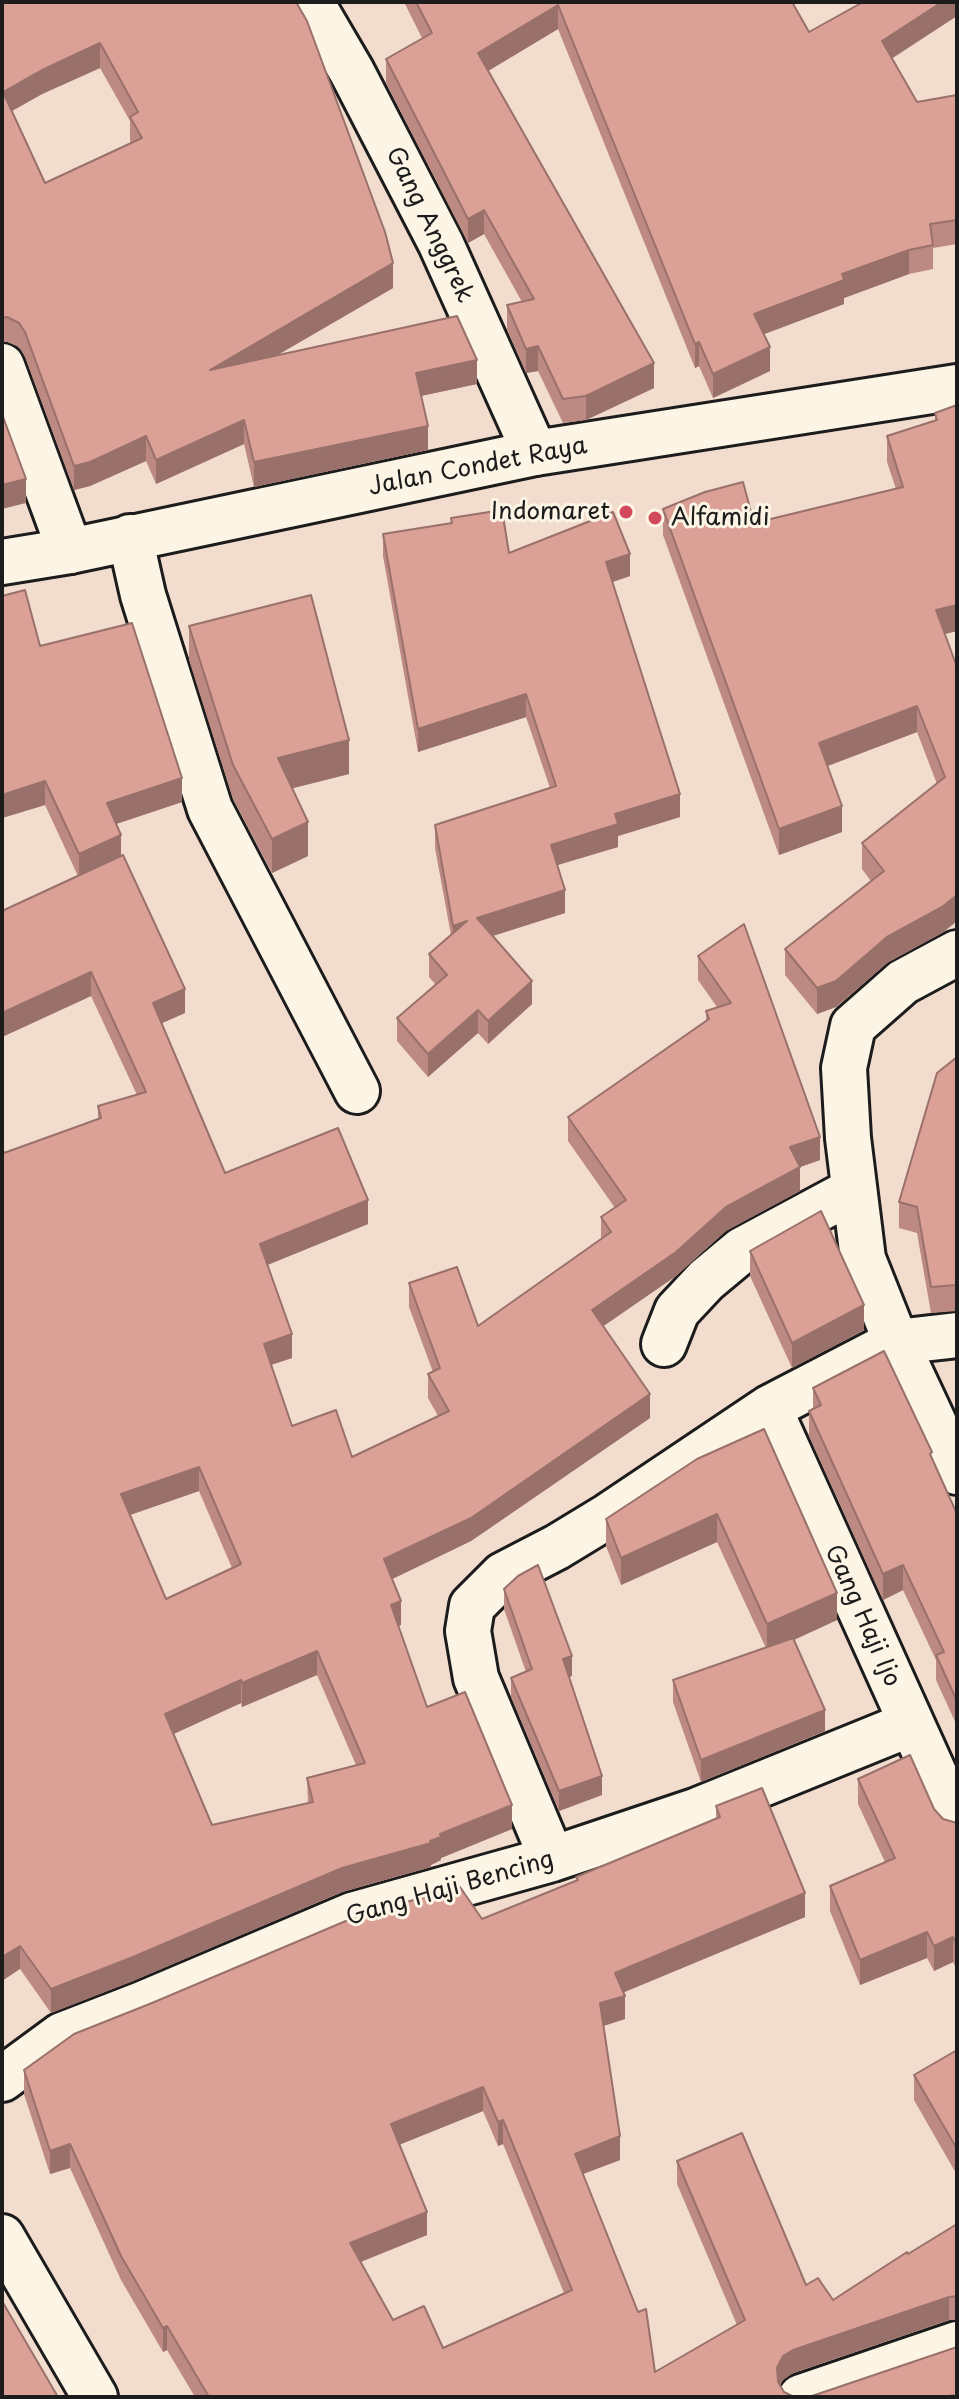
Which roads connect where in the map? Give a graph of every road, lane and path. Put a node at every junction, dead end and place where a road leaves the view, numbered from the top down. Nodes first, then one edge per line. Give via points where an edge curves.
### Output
1 (311, 2) edge
2 (2, 366) edge
3 (957, 387) edge
4 (535, 453) junction
5 (130, 537) junction
6 (70, 551) junction
7 (2, 562) edge
8 (957, 953) edge
9 (357, 1091) dead end
10 (854, 1190) junction
11 (957, 1335) edge
12 (896, 1342) junction
13 (664, 1344) dead end
14 (769, 1408) junction
15 (957, 1472) edge
16 (910, 1724) junction
17 (957, 1824) edge
18 (552, 1859) junction
19 (2, 2079) edge
20 (2, 2237) edge
21 (957, 2344) edge
22 (95, 2397) edge
23 (801, 2397) edge

1 - 4 street, Gang Anggrek via 441,244
2 - 6 street
3 - 4 street, Jalan Condet Raya
4 - 5 street, Jalan Condet Raya
5 - 6 street, Jalan Condet Raya
5 - 9 street via 210,809
6 - 7 street, Jalan Condet Raya
8 - 10 street via 903,982 853,1026 844,1068
10 - 12 street via 863,1259
10 - 13 street via 742,1250 677,1311
11 - 12 street
12 - 14 street
12 - 15 street
14 - 16 street, Gang Haji Ijo
14 - 18 street via 608,1516 503,1575 472,1606 468,1631 476,1678
16 - 17 street, Gang Haji Ijo
16 - 18 street, Gang Haji Bencing via 698,1810
18 - 19 street, Gang Haji Bencing via 352,1915 62,2035
20 - 22 street
21 - 23 street

